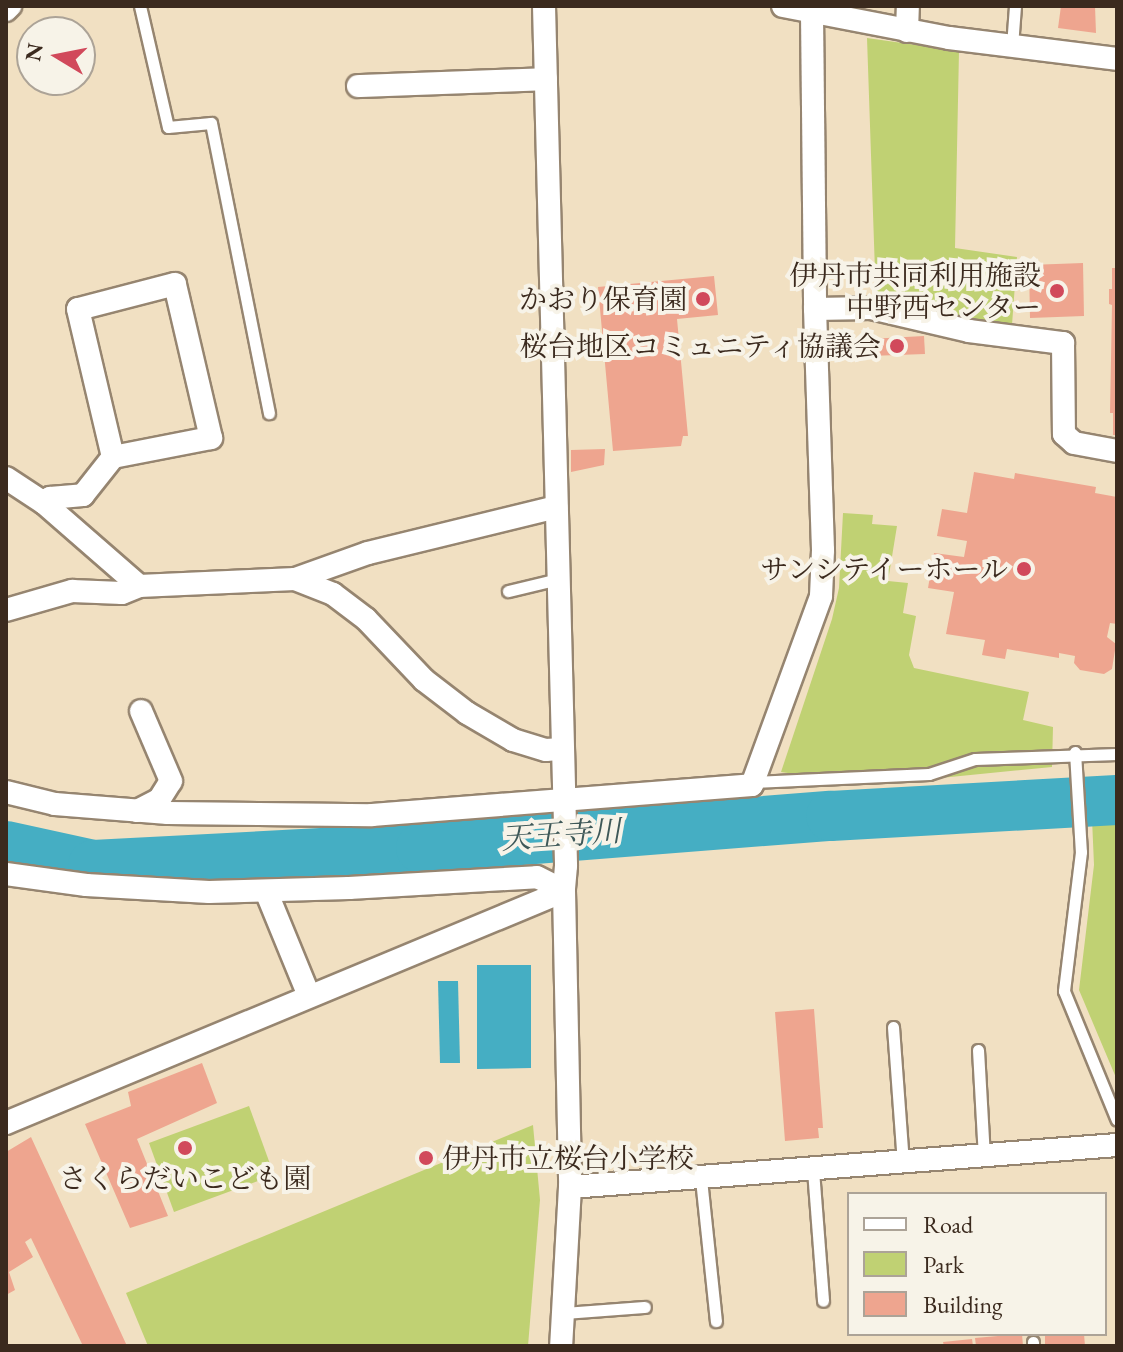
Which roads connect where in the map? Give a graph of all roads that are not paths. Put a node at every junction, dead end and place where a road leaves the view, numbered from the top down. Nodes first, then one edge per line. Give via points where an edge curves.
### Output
1 (10, 6) edge
2 (140, 6) edge
3 (544, 6) edge
4 (783, 6) edge
5 (908, 6) edge
6 (1015, 6) edge
7 (6, 10) edge
8 (812, 13) junction
9 (907, 31) junction
10 (1012, 46) junction
11 (1117, 59) edge
12 (546, 79) junction
13 (358, 86) dead end
14 (815, 309) junction
15 (269, 413) dead end
16 (1117, 451) edge
17 (113, 457) junction
18 (6, 478) edge
19 (44, 503) junction
20 (556, 507) junction
21 (295, 579) junction
22 (558, 579) junction
23 (139, 586) junction
24 (508, 591) dead end
25 (6, 610) edge
26 (141, 711) dead end
27 (562, 749) junction
28 (1117, 754) edge
29 (1075, 758) junction
30 (753, 782) junction
31 (6, 792) edge
32 (564, 804) junction
33 (136, 811) junction
34 (6, 874) edge
35 (266, 891) junction
36 (564, 891) junction
37 (309, 996) junction
38 (893, 1027) dead end
39 (978, 1050) dead end
40 (1117, 1120) edge
41 (6, 1123) edge
42 (1117, 1145) edge
43 (984, 1157) junction
44 (903, 1163) junction
45 (813, 1170) junction
46 (701, 1179) junction
47 (570, 1187) junction
48 (823, 1301) dead end
49 (645, 1307) dead end
50 (563, 1313) junction
51 (716, 1321) dead end
52 (561, 1346) edge

1 - 7 street
2 - 15 lane via 168,127 211,123
3 - 12 street
4 - 8 street
5 - 9 street
6 - 10 lane
8 - 9 street
8 - 14 street
9 - 10 street
10 - 11 street
12 - 13 street via 401,76
12 - 20 street
14 - 16 street via 871,308 969,331 1063,343 1064,434 1074,443
14 - 30 street via 821,596
17 - 17 street via 78,309 175,284 211,438
17 - 19 street via 83,495
18 - 19 street
19 - 23 street
20 - 21 street via 368,553
20 - 22 street
21 - 23 street
21 - 27 street via 333,594 366,619 424,680 467,713 513,740
22 - 24 lane
22 - 27 street
23 - 25 street via 122,593 72,591
26 - 33 street via 171,781 159,800
27 - 32 street
28 - 29 lane
29 - 30 lane via 975,759 929,774
29 - 40 lane via 1080,836 1064,991
30 - 32 street
31 - 33 street via 55,804
32 - 33 street via 372,815
32 - 36 street
34 - 35 street via 86,885
35 - 36 street via 537,877
35 - 37 street
36 - 37 street
36 - 47 street
37 - 41 street
38 - 44 lane
39 - 43 lane
42 - 43 street
43 - 44 street
44 - 45 street
45 - 46 street
45 - 48 lane
46 - 47 street
46 - 51 lane
47 - 50 street
49 - 50 lane
50 - 52 street

